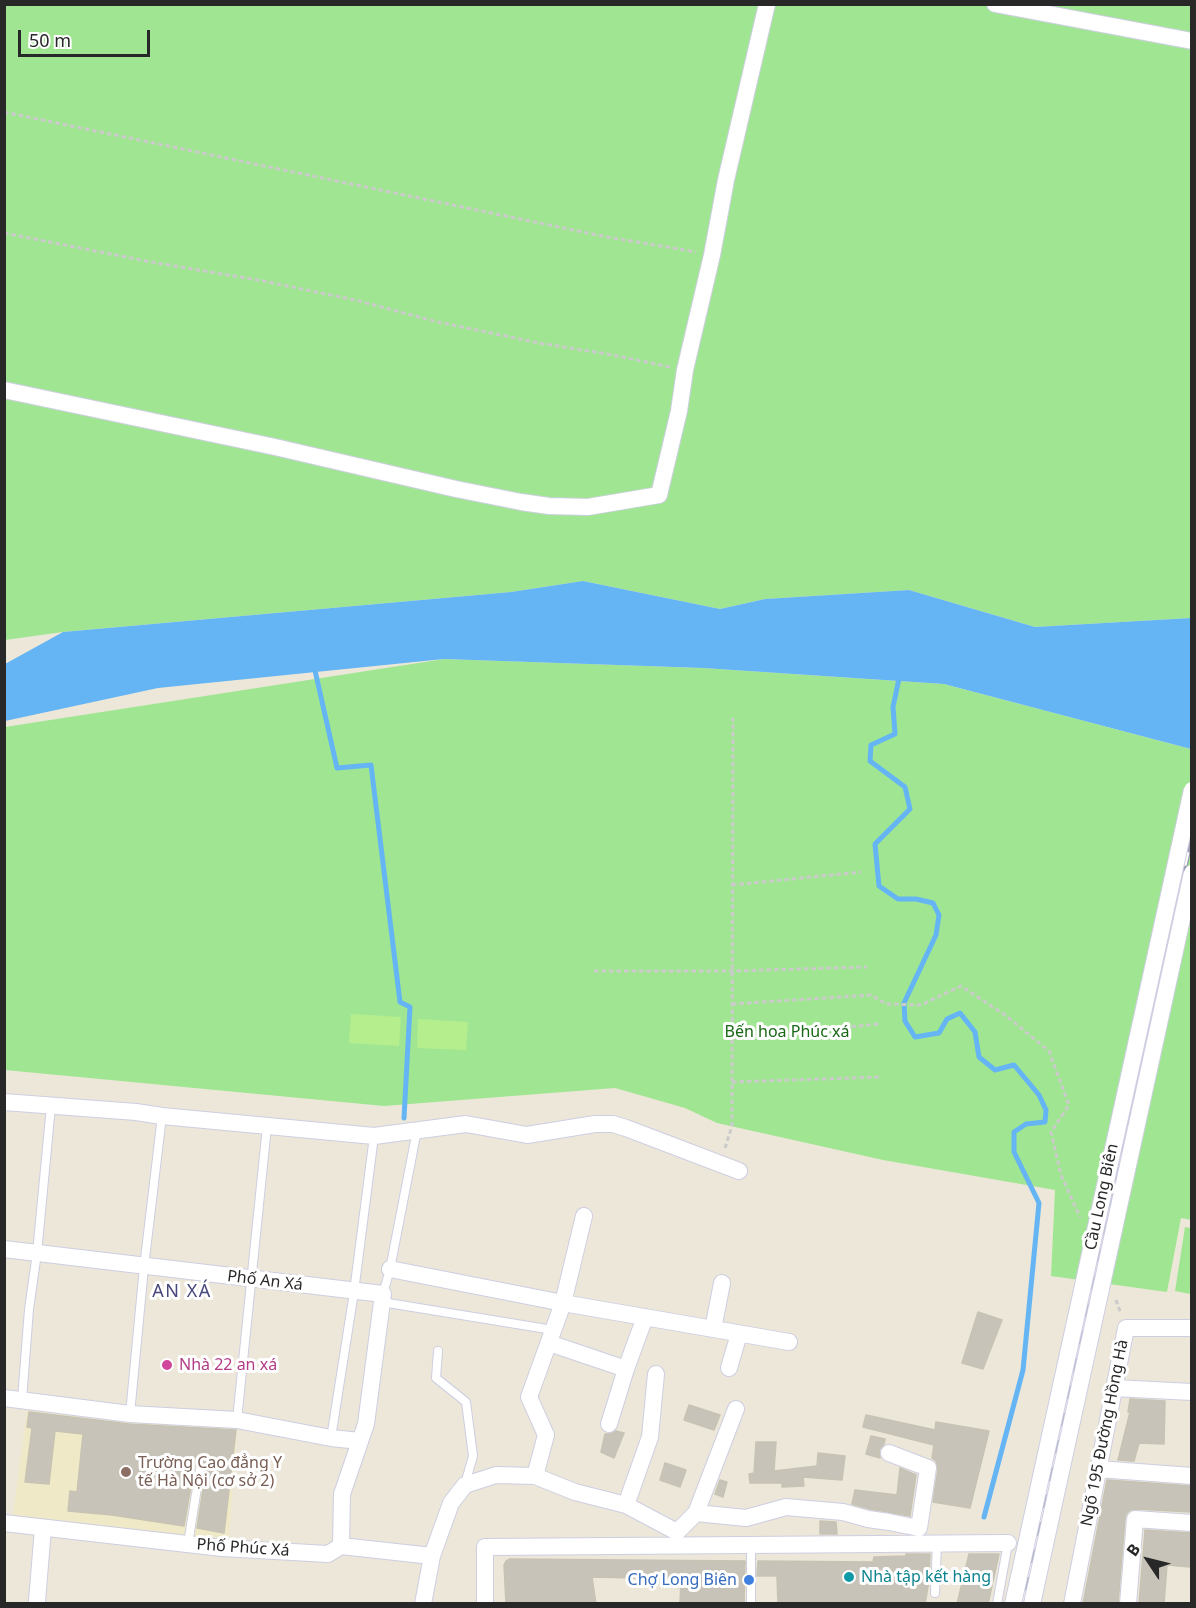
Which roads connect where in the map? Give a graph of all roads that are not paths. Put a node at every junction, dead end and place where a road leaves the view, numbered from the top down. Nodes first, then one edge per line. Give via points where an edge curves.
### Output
1 (767, 4) edge
2 (995, 4) edge
3 (1191, 41) edge
4 (4, 390) edge
5 (1191, 790) edge
6 (1191, 873) edge
7 (4, 1102) edge
8 (51, 1106) junction
9 (162, 1116) junction
10 (267, 1126) junction
11 (417, 1130) junction
12 (374, 1136) junction
13 (739, 1171) dead end
14 (584, 1216) dead end
15 (4, 1249) edge
16 (37, 1253) junction
17 (144, 1267) junction
18 (390, 1269) junction
19 (252, 1279) junction
20 (722, 1283) dead end
21 (354, 1292) junction
22 (383, 1298) junction
23 (563, 1303) junction
24 (645, 1317) junction
25 (1191, 1328) edge
26 (713, 1329) junction
27 (739, 1334) junction
28 (551, 1336) junction
29 (789, 1342) dead end
30 (438, 1351) dead end
31 (729, 1368) dead end
32 (626, 1369) junction
33 (656, 1374) dead end
34 (1114, 1388) junction
35 (1191, 1392) edge
36 (4, 1398) edge
37 (22, 1400) junction
38 (736, 1409) dead end
39 (130, 1414) junction
40 (237, 1420) junction
41 (609, 1424) dead end
42 (331, 1438) junction
43 (360, 1441) junction
44 (889, 1453) dead end
45 (200, 1469) dead end
46 (1098, 1469) junction
47 (535, 1476) junction
48 (1191, 1476) edge
49 (465, 1485) junction
50 (626, 1505) junction
51 (696, 1513) junction
52 (4, 1523) edge
53 (1191, 1523) edge
54 (43, 1528) junction
55 (937, 1543) junction
56 (1008, 1543) joint
57 (188, 1544) junction
58 (752, 1544) junction
59 (341, 1546) junction
60 (432, 1556) junction
61 (935, 1593) dead end
62 (37, 1601) dead end
63 (423, 1604) edge
64 (485, 1604) edge
65 (751, 1604) edge
66 (998, 1604) edge
67 (1013, 1604) edge
68 (1032, 1604) edge
69 (1072, 1604) edge
70 (1128, 1604) edge

1 - 4 street via 659,495 588,507 521,502
2 - 3 street
5 - 67 street, Cầu Long Biên, bridge
6 - 68 street, Cầu Long Biên, bridge
7 - 8 street
8 - 9 street
8 - 16 lane
9 - 10 street
9 - 17 lane
10 - 12 street
10 - 19 lane
11 - 12 street
11 - 13 street via 466,1124 527,1135 613,1124
11 - 18 lane
12 - 21 lane
14 - 23 street
15 - 16 street, Phố An Xá
16 - 17 street, Phố An Xá
16 - 37 lane
17 - 19 street, Phố An Xá
17 - 39 lane
18 - 22 lane
18 - 23 street
19 - 21 street, Phố An Xá
19 - 40 lane
20 - 26 street
21 - 22 street, Phố An Xá
21 - 42 lane
22 - 28 lane
22 - 43 street via 366,1424
23 - 24 street
23 - 28 street
24 - 26 street
24 - 32 street
25 - 34 street, Ngõ 195 Đường Hồng Hà via 1126,1328
26 - 27 street
27 - 29 street
27 - 31 street
28 - 32 street
28 - 47 street via 529,1397 546,1435
30 - 49 lane via 436,1378 466,1402 472,1456
32 - 41 street
33 - 50 street via 650,1437
34 - 35 street
34 - 46 street, Ngõ 195 Đường Hồng Hà
36 - 37 street
37 - 39 street
38 - 51 street
39 - 40 street
40 - 42 street
42 - 43 street
43 - 59 street via 342,1494
44 - 51 street via 928,1468 919,1528 843,1512 786,1507 746,1518
45 - 57 lane
46 - 48 street
46 - 69 street, Ngõ 195 Đường Hồng Hà
47 - 49 street via 496,1475
47 - 50 street via 575,1492
49 - 60 street via 451,1503
50 - 51 street via 677,1532
52 - 54 street, Phố Phúc Xá
53 - 70 street via 1135,1519
54 - 57 street, Phố Phúc Xá
54 - 62 street
55 - 56 street
55 - 58 street
55 - 61 lane
56 - 66 lane
57 - 59 street, Phố Phúc Xá via 328,1554
58 - 64 street via 485,1547
58 - 65 lane
59 - 60 street, Phố Phúc Xá
60 - 63 street

